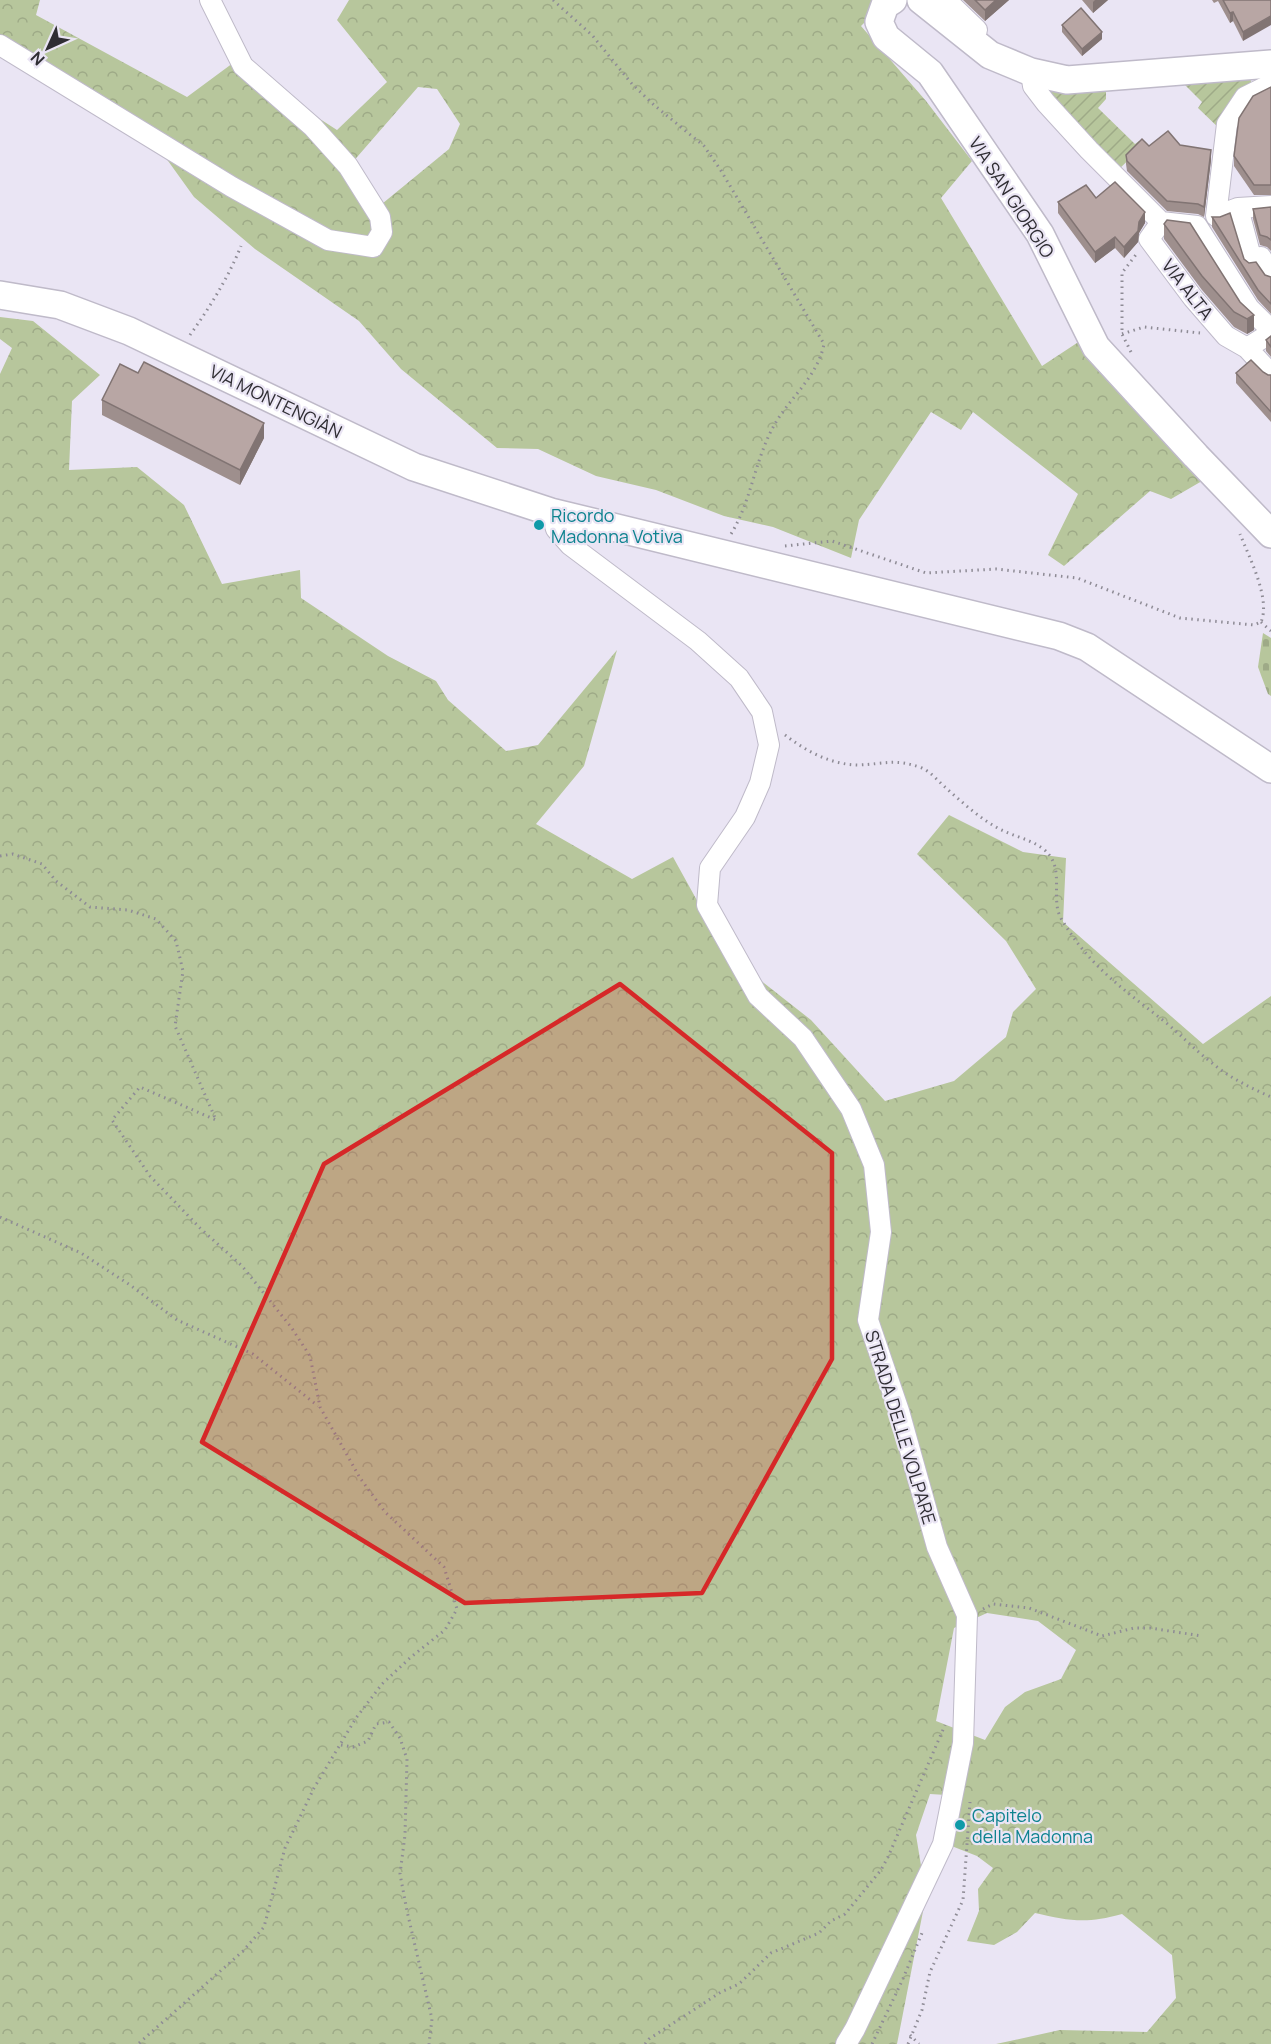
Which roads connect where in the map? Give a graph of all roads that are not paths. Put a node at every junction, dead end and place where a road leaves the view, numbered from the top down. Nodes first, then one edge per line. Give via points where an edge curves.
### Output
1 (210, 0) edge
2 (893, 0) edge
3 (921, 0) edge
4 (946, 0) edge
5 (0, 45) edge
6 (990, 55) junction
7 (1271, 64) edge
8 (1031, 72) junction
9 (1271, 84) edge
10 (1271, 206) edge
11 (1238, 208) junction
12 (1216, 216) junction
13 (1161, 222) junction
14 (1197, 226) junction
15 (1271, 275) edge
16 (0, 295) edge
17 (1270, 327) edge
18 (1247, 348) junction
19 (1271, 374) edge
20 (551, 512) junction
21 (1271, 534) edge
22 (1271, 769) edge
23 (846, 2044) edge

1 - 5 street via 243,66 313,127 348,166 380,217 382,232 373,247 328,240 232,188
2 - 21 street, VIA SAN GIORGIO via 885,5 879,22 886,37 930,73 1040,234 1096,346
3 - 6 street
4 - 6 street via 994,45
6 - 8 street
7 - 8 street via 1067,80
8 - 13 street via 1033,86 1046,103
9 - 12 street via 1245,97 1227,124
10 - 11 street
11 - 12 street
11 - 15 street via 1252,261 1261,257
12 - 14 street
13 - 14 street
13 - 18 street, VIA ALTA via 1149,239 1226,336
14 - 17 street via 1249,308
16 - 20 street, VIA MONTENGIÀN via 60,305 129,331 414,467
17 - 18 street
18 - 19 street, VIA ALTA
20 - 22 street, VIA MONTENGIÀN via 1059,636 1087,647
20 - 23 street, STRADA DELLE VOLPARE via 556,529 570,545 698,641 739,678 762,712 769,745 760,783 745,817 710,868 707,905 758,996 802,1038 851,1109 874,1164 881,1232 868,1320 937,1547 967,1614 963,1743 944,1844

